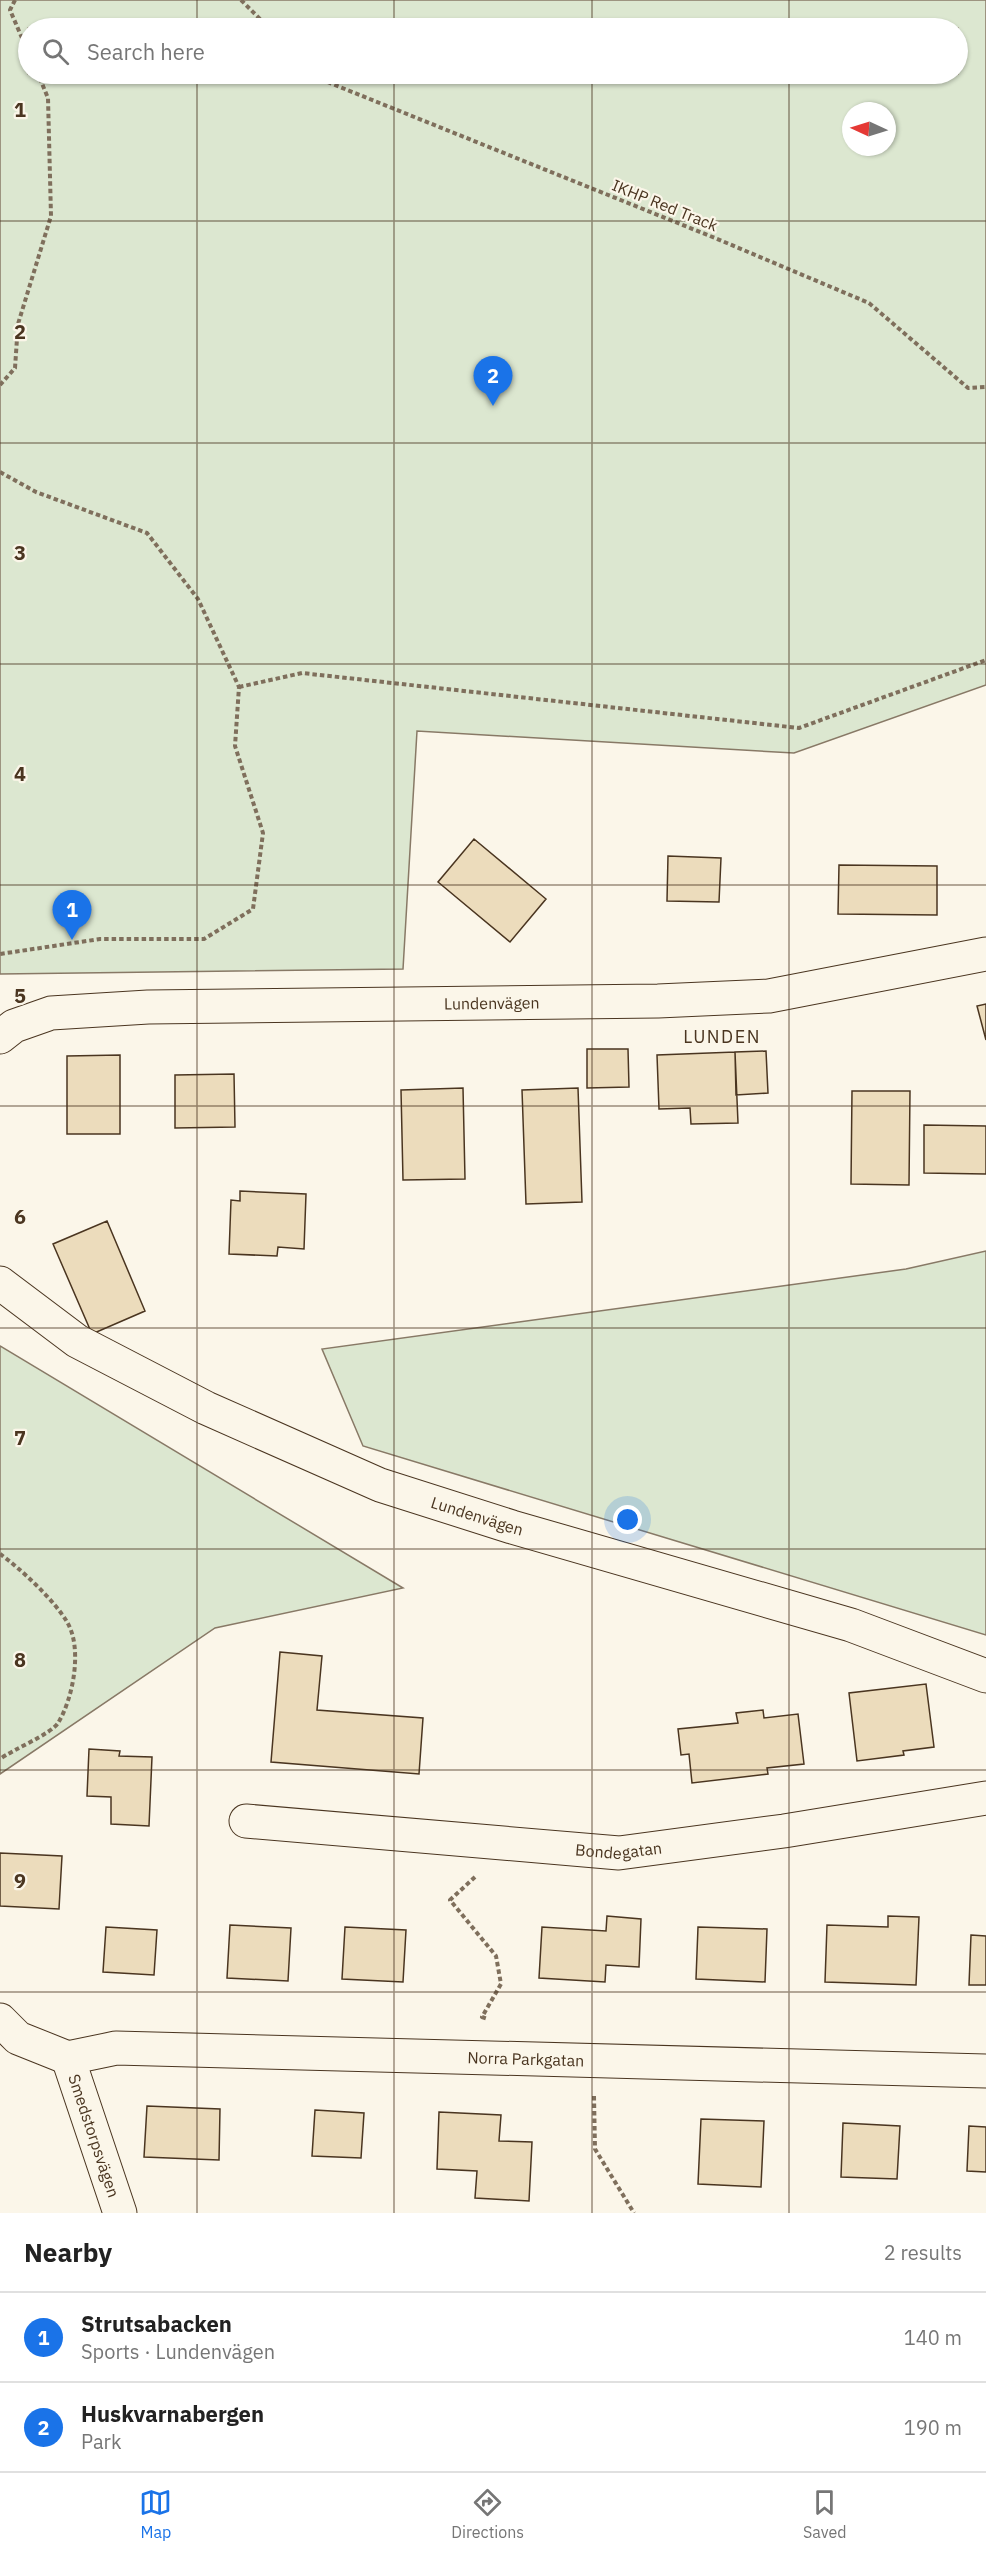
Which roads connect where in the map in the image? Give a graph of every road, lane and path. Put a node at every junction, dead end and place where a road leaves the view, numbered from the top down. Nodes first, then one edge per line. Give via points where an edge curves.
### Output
1 (15, 0) edge
2 (241, 0) edge
3 (259, 18) edge
4 (18, 29) edge
5 (42, 84) edge
6 (332, 84) edge
7 (0, 385) edge
8 (986, 387) edge
9 (0, 472) edge
10 (986, 660) edge
11 (239, 687) junction
12 (0, 954) edge
13 (986, 954) edge
14 (0, 1037) edge
15 (0, 1283) edge
16 (0, 1554) edge
17 (986, 1676) edge
18 (0, 1760) edge
19 (986, 1798) edge
20 (246, 1821) dead end
21 (511, 1845) junction
22 (0, 2020) edge
23 (491, 2020) dead end
24 (68, 2058) junction
25 (594, 2061) junction
26 (986, 2071) edge
27 (120, 2213) edge
28 (634, 2213) edge

1 - 4 path via 10,10
2 - 3 path
5 - 7 path via 48,98 51,216 18,324 15,368
6 - 8 path, IKHP Red Track via 869,303 968,388
9 - 11 path via 36,492 147,533 198,599
10 - 11 path via 799,728 302,673
11 - 12 path via 235,746 263,833 254,909 204,939 100,939
13 - 14 street, Lundenvägen via 769,996 658,1001 148,1007 51,1013 14,1026
15 - 17 street, Lundenvägen via 77,1341 206,1408 380,1485 851,1625
16 - 18 path via 20,1567 68,1623 75,1647 73,1688 57,1725
19 - 21 street, Bondegatan via 619,1853
20 - 21 street, Bondegatan
21 - 23 path via 450,1900 496,1956 501,1984 482,2017
22 - 24 street via 18,2038
24 - 25 street, Norra Parkgatan via 116,2048
24 - 27 street, Smedstorpsvägen
25 - 26 street, Norra Parkgatan
25 - 28 path via 595,2149

